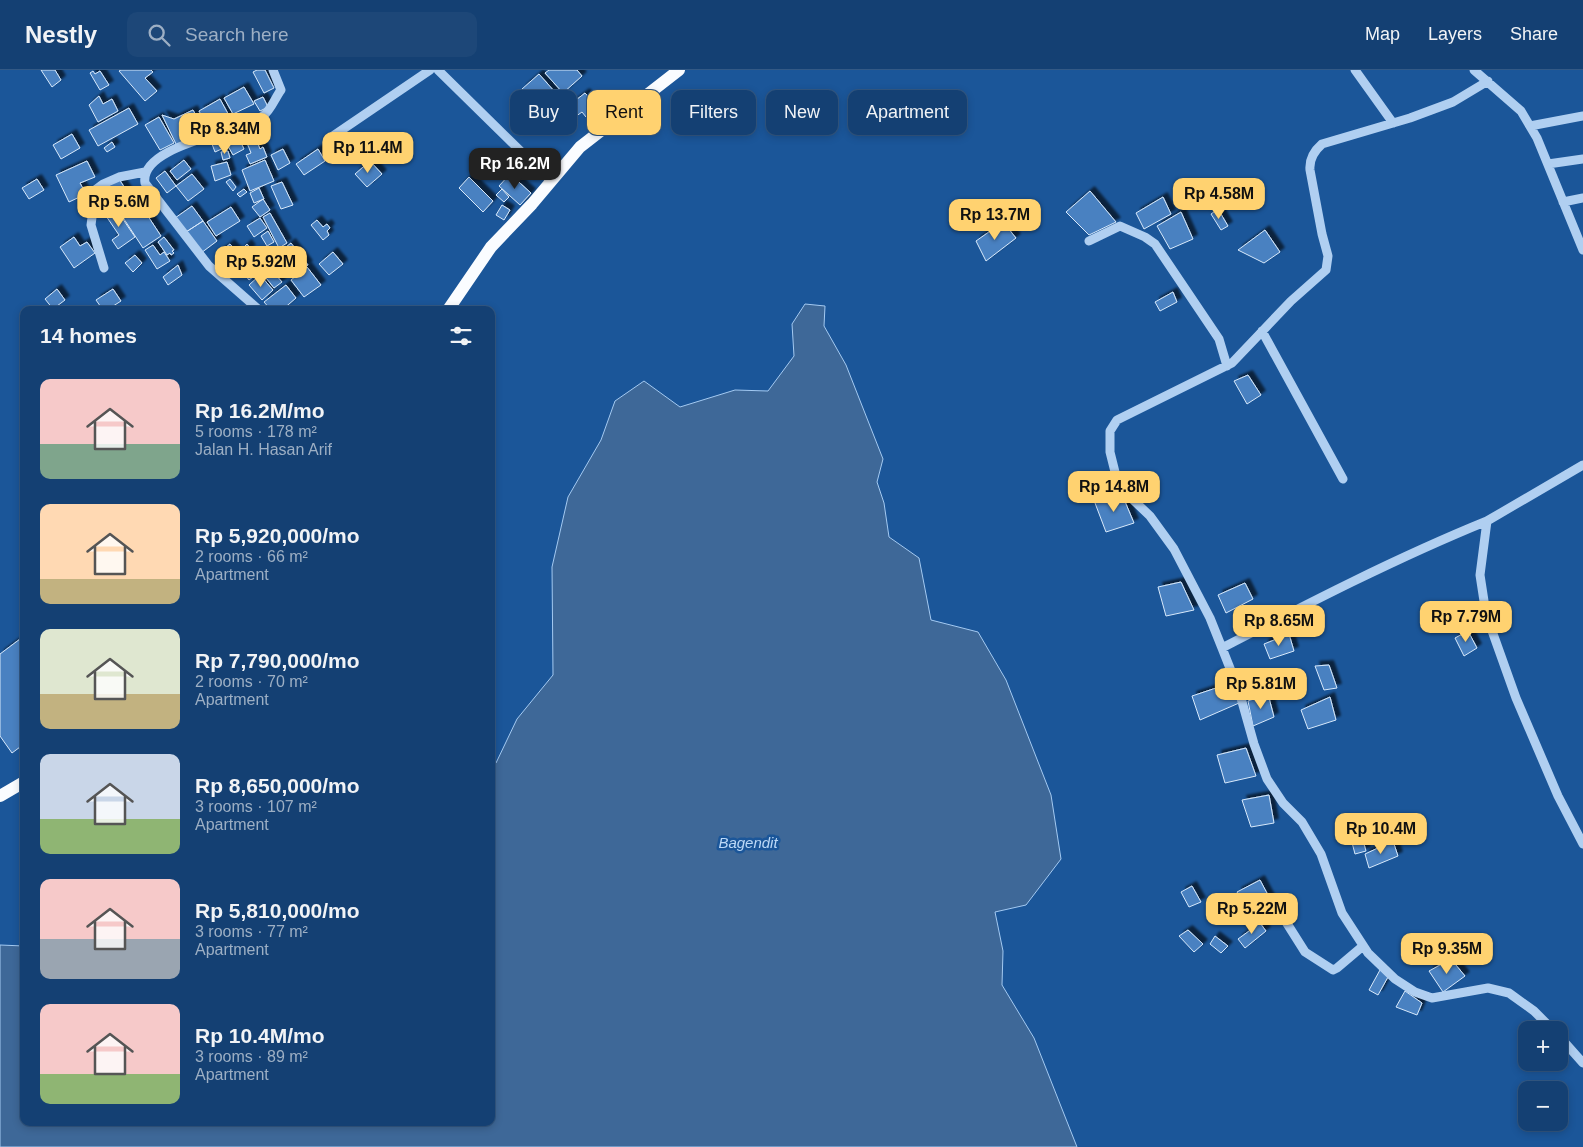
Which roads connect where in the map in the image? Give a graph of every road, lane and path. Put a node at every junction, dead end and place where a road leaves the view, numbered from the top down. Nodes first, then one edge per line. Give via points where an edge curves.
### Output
1 (273, 70) edge
2 (430, 70) edge
3 (438, 70) edge
4 (679, 70) edge
5 (1355, 70) edge
6 (1474, 70) edge
7 (1488, 81) junction
8 (1583, 116) edge
9 (1393, 123) junction
10 (1530, 126) junction
11 (330, 138) dead end
12 (1583, 159) edge
13 (1548, 164) junction
14 (145, 172) junction
15 (551, 181) junction
16 (1583, 198) edge
17 (1563, 202) junction
18 (1089, 241) dead end
19 (1583, 250) edge
20 (104, 268) dead end
21 (254, 306) edge
22 (451, 306) edge
23 (1262, 331) junction
24 (1227, 366) junction
25 (1583, 465) edge
26 (1343, 479) dead end
27 (1487, 521) junction
28 (1222, 648) junction
29 (20, 784) edge
30 (0, 796) edge
31 (1583, 844) edge
32 (1282, 914) dead end
33 (1364, 946) junction
34 (1544, 1021) edge
35 (1568, 1046) edge
36 (1583, 1063) edge

1 - 14 street via 281,90 264,115 166,152
2 - 11 street
3 - 15 street
4 - 15 main road via 580,147
5 - 9 street
6 - 7 street
7 - 9 street via 1453,102
7 - 10 street via 1522,111
8 - 10 street
9 - 23 street via 1322,144 1315,150 1310,170 1328,256 1326,270
10 - 13 street
12 - 13 street
13 - 17 street
14 - 20 street via 119,177 94,190 91,225
14 - 21 street via 145,183 209,266
15 - 22 main road via 491,247
16 - 17 street
17 - 19 street
18 - 24 street via 1120,226 1155,244 1219,339
23 - 24 street
23 - 26 street
24 - 28 street via 1117,420 1110,432 1110,452 1116,476 1174,549
25 - 27 street
27 - 28 street via 1421,549
27 - 31 street via 1480,575 1486,614 1516,698 1558,796
28 - 33 street via 1267,778 1302,822 1321,854 1342,912
29 - 30 main road
32 - 33 street via 1305,952 1333,970
33 - 34 street via 1395,979 1415,992 1432,998 1488,988 1509,993
35 - 36 street

